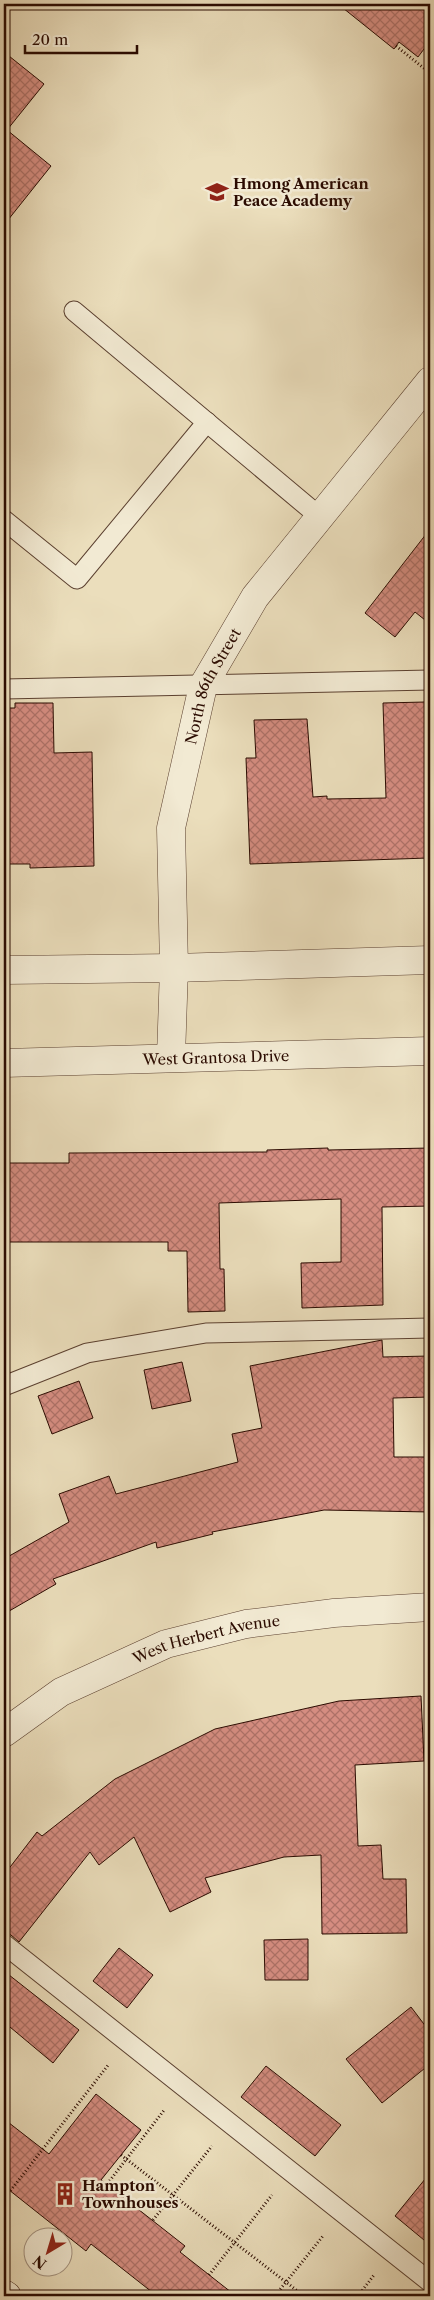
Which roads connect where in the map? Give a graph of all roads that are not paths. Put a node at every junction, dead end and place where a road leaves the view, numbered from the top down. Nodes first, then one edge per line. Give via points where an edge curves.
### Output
1 (74, 311) dead end
2 (430, 381) edge
3 (207, 422) junction
4 (320, 517) junction
5 (4, 520) edge
6 (430, 680) edge
7 (203, 686) junction
8 (4, 688) edge
9 (430, 960) edge
10 (174, 968) junction
11 (4, 970) edge
12 (430, 1051) edge
13 (171, 1057) junction
14 (4, 1063) edge
15 (430, 1328) edge
16 (4, 1386) edge
17 (430, 1607) edge
18 (4, 1733) edge
19 (4, 1944) edge
20 (430, 2282) edge

1 - 3 lane
2 - 4 street, North 86th Street
3 - 4 lane
3 - 5 lane via 77,579
4 - 7 street, North 86th Street via 255,597
6 - 7 lane
7 - 8 lane
7 - 10 street, North 86th Street via 171,828
9 - 10 street
10 - 11 street
10 - 13 street, North 86th Street
12 - 13 street, West Grantosa Drive
13 - 14 street, West Grantosa Drive
15 - 16 lane via 206,1334 86,1353
17 - 18 street, West Herbert Avenue via 334,1613 246,1624 166,1644 61,1692
19 - 20 lane

